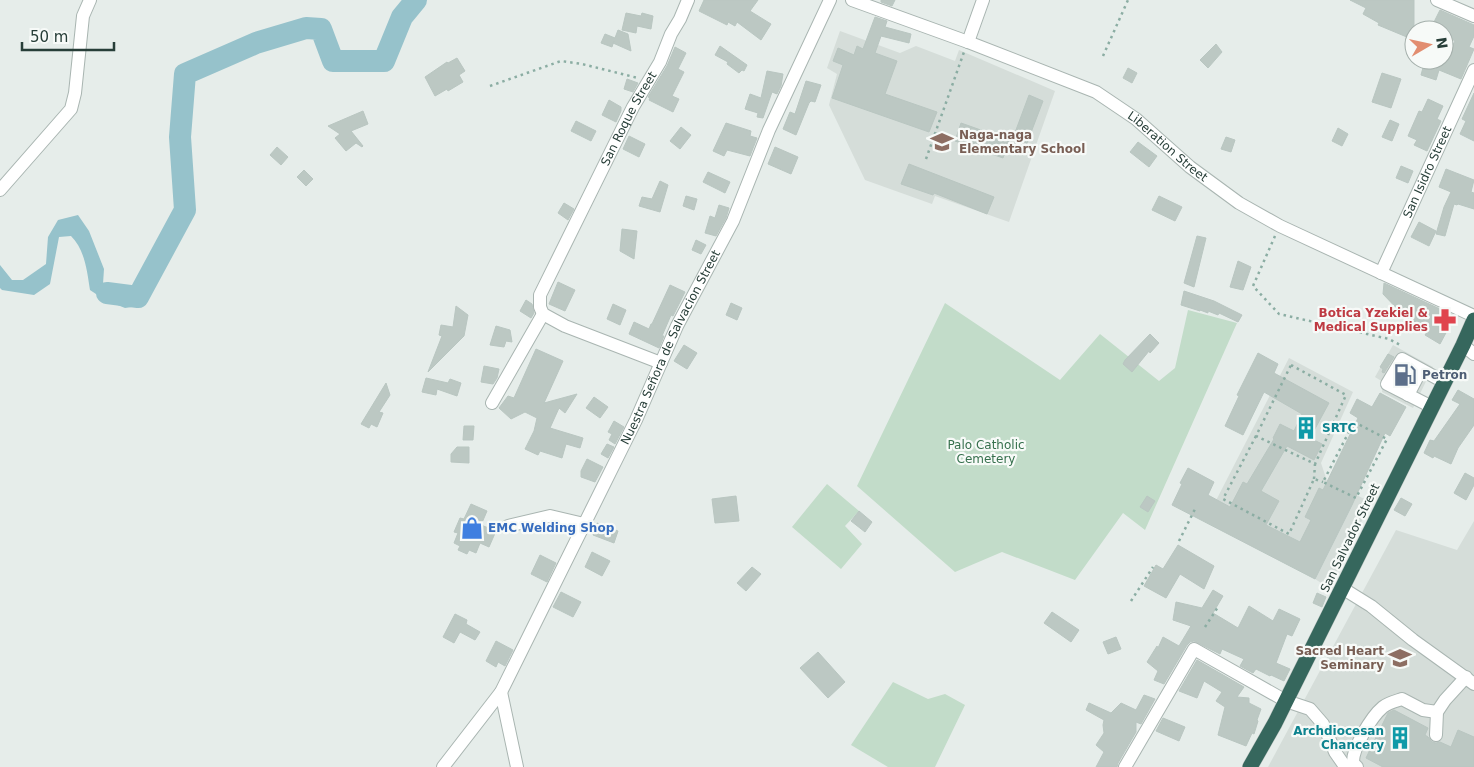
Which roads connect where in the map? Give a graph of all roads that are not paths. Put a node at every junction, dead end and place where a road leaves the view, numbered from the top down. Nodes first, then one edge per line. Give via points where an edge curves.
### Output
1 (90, 0) edge
2 (688, 0) edge
3 (830, 0) edge
4 (852, 0) edge
5 (983, 0) edge
6 (1437, 0) edge
7 (1474, 16) edge
8 (968, 42) junction
9 (1474, 70) edge
10 (0, 190) edge
11 (1381, 272) junction
12 (543, 314) junction
13 (1474, 318) edge
14 (1469, 349) edge
15 (661, 363) junction
16 (1416, 367) junction
17 (1444, 382) junction
18 (1403, 392) junction
19 (492, 403) dead end
20 (1432, 407) junction
21 (584, 524) junction
22 (508, 526) dead end
23 (1342, 588) junction
24 (1470, 680) edge
25 (501, 692) junction
26 (1286, 701) junction
27 (1437, 712) junction
28 (1436, 735) dead end
29 (443, 767) edge
30 (517, 767) edge
31 (1125, 767) edge
32 (1250, 767) edge
33 (1348, 767) edge
34 (1357, 767) edge

1 - 10 street via 83,16 71,109
2 - 12 street, San Roque Street via 660,62 634,107 540,295
3 - 15 street, Nuestra Señora de Salvacion Street via 769,130 733,221
4 - 8 street, Liberation Street
5 - 8 street
6 - 7 street
8 - 11 street, Liberation Street via 1096,92 1136,119 1197,172 1239,203 1280,226
9 - 11 street, San Isidro Street
11 - 13 street, Liberation Street
12 - 15 street via 565,326
12 - 19 street
13 - 14 highway, San Salvador Street
14 - 17 highway, San Salvador Street
15 - 21 street, Nuestra Señora de Salvacion Street
16 - 17 street
16 - 18 street
16 - 18 street via 1402,360 1387,384
17 - 20 highway, San Salvador Street
18 - 20 street
20 - 23 highway, San Salvador Street
21 - 22 street via 550,516
21 - 25 street, Nuestra Señora de Salvacion Street
23 - 24 street
23 - 26 highway, San Salvador Street
24 - 27 street via 1445,700
25 - 29 street, Nuestra Señora de Salvacion Street
25 - 30 street
26 - 31 street via 1194,650
26 - 32 highway, San Salvador Street
26 - 33 street via 1310,709 1323,724 1335,752
27 - 28 street
27 - 34 street via 1423,710 1402,699 1384,706 1352,757

